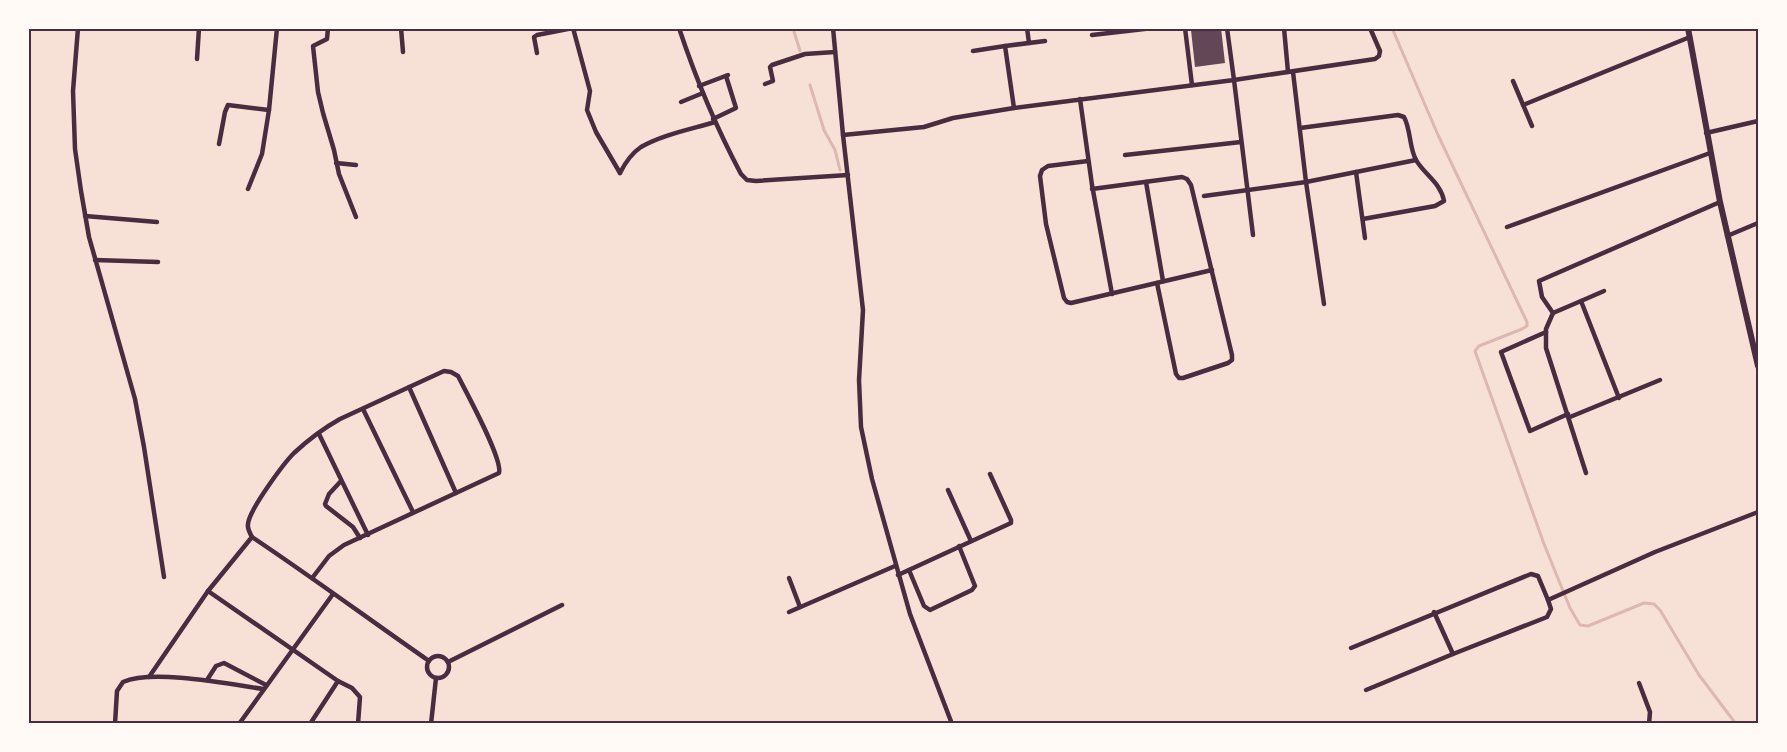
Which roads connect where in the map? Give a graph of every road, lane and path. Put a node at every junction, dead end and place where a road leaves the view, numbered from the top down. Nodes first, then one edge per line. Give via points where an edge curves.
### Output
1 (78, 28) edge
2 (199, 28) edge
3 (277, 28) edge
4 (328, 28) edge
5 (373, 28) edge
6 (381, 28) edge
7 (401, 28) edge
8 (573, 28) edge
9 (679, 28) edge
10 (833, 28) edge
11 (1027, 28) edge
12 (1153, 28) edge
13 (1185, 28) edge
14 (1227, 28) edge
15 (1284, 28) edge
16 (1370, 28) edge
17 (1688, 28) edge
18 (1115, 30) edge
19 (1092, 35) dead end
20 (1689, 38) junction
21 (1045, 41) dead end
22 (1029, 43) junction
23 (1005, 46) junction
24 (973, 51) dead end
25 (403, 52) dead end
26 (835, 52) junction
27 (537, 53) dead end
28 (197, 59) dead end
29 (1291, 72) junction
30 (1234, 80) junction
31 (1513, 81) dead end
32 (765, 84) dead end
33 (1192, 85) junction
34 (699, 86) junction
35 (703, 93) junction
36 (1080, 99) junction
37 (681, 102) dead end
38 (1523, 105) junction
39 (1014, 108) junction
40 (269, 110) junction
41 (714, 121) junction
42 (1758, 121) edge
43 (1532, 126) dead end
44 (1300, 128) junction
45 (1706, 133) junction
46 (843, 135) junction
47 (1241, 142) junction
48 (219, 144) dead end
49 (1710, 153) junction
50 (1125, 156) dead end
51 (1416, 160) junction
52 (1088, 161) junction
53 (336, 163) junction
54 (356, 165) dead end
55 (1356, 172) junction
56 (848, 175) junction
57 (1146, 182) junction
58 (1306, 182) junction
59 (248, 189) dead end
60 (1092, 189) junction
61 (1248, 190) junction
62 (1204, 196) dead end
63 (1720, 202) junction
64 (86, 216) junction
65 (356, 217) dead end
66 (1363, 219) junction
67 (157, 222) dead end
68 (1758, 223) edge
69 (1507, 227) dead end
70 (1253, 235) dead end
71 (1727, 236) junction
72 (1365, 238) dead end
73 (95, 260) junction
74 (158, 262) dead end
75 (1212, 270) junction
76 (1163, 281) junction
77 (1157, 283) junction
78 (1604, 291) dead end
79 (1112, 294) junction
80 (1581, 301) junction
81 (1324, 304) dead end
82 (1553, 313) junction
83 (1546, 332) junction
84 (1758, 366) edge
85 (1660, 380) dead end
86 (409, 387) junction
87 (1619, 398) junction
88 (363, 409) junction
89 (1569, 416) junction
90 (319, 434) junction
91 (990, 474) dead end
92 (1586, 474) dead end
93 (341, 480) junction
94 (948, 490) dead end
95 (456, 493) junction
96 (1758, 512) edge
97 (413, 513) junction
98 (361, 523) junction
99 (353, 527) junction
100 (368, 535) junction
101 (252, 537) junction
102 (360, 538) junction
103 (971, 541) junction
104 (959, 546) junction
105 (895, 566) junction
106 (909, 570) junction
107 (898, 575) junction
108 (164, 577) dead end
109 (313, 577) junction
110 (789, 578) dead end
111 (208, 591) junction
112 (333, 594) junction
113 (1548, 600) junction
114 (562, 605) dead end
115 (800, 607) junction
116 (789, 612) dead end
117 (1434, 612) junction
118 (293, 648) junction
119 (1351, 648) dead end
120 (1453, 654) junction
121 (429, 661) junction
122 (448, 662) junction
123 (149, 677) junction
124 (436, 678) junction
125 (207, 680) junction
126 (338, 681) junction
127 (1639, 683) dead end
128 (265, 687) junction
129 (1366, 690) dead end
130 (115, 723) edge
131 (239, 723) edge
132 (310, 723) edge
133 (358, 723) edge
134 (430, 723) edge
135 (952, 723) edge
136 (1649, 723) edge

1 - 64 street via 73,91 75,149
2 - 28 street
3 - 40 street
4 - 53 street via 327,39 314,45 313,52 318,92
5 - 6 street
7 - 25 street
8 - 27 street via 537,34
8 - 41 street via 590,91 587,110 620,173 642,147
9 - 34 street
10 - 26 street
11 - 22 street
12 - 18 street
13 - 33 street
14 - 30 street
15 - 29 street
16 - 29 street via 1380,51 1375,59
17 - 20 main road
18 - 19 street
20 - 38 street
20 - 45 main road
21 - 22 street
22 - 23 street
23 - 24 street
23 - 39 street
26 - 32 street via 805,54 772,64 773,81
26 - 46 street
29 - 30 street
29 - 44 street
30 - 33 street
30 - 47 street
31 - 38 street
33 - 36 street
34 - 35 street
34 - 41 street via 727,75 736,108
35 - 37 street
35 - 41 street
36 - 39 street
36 - 52 street
38 - 43 street
39 - 46 street via 924,127
40 - 48 street via 228,105
40 - 59 street via 262,154
41 - 56 street via 747,180
42 - 45 street
44 - 51 street via 1401,115
44 - 58 street
45 - 49 main road
46 - 56 street
47 - 50 street
47 - 61 street
49 - 63 main road
49 - 69 street
51 - 55 street
51 - 66 street via 1437,185 1443,201 1435,206
52 - 60 street
52 - 79 street via 1042,170 1046,224 1067,302
53 - 54 street
53 - 65 street
55 - 58 street
55 - 66 street
56 - 105 street via 863,310 861,427
57 - 60 street
57 - 75 street via 1187,179
57 - 76 street
58 - 61 street
58 - 81 street
60 - 79 street
61 - 62 street
61 - 70 street
63 - 71 main road
63 - 82 street via 1539,281 1542,297
64 - 67 street
64 - 73 street
66 - 72 street
68 - 71 street
71 - 84 main road
73 - 74 street
73 - 108 street via 135,399
75 - 76 street
75 - 77 street via 1232,360 1183,378 1176,374
76 - 77 street
77 - 79 street
78 - 80 street
80 - 82 street
80 - 87 street
82 - 83 street
83 - 89 street via 1546,348
83 - 89 street via 1501,352 1530,431
85 - 87 street
86 - 88 street
86 - 95 street
86 - 95 street via 444,371 454,373 492,446 499,472
87 - 89 street
88 - 90 street
88 - 97 street
89 - 92 street
90 - 93 street
90 - 101 street via 290,457 259,500 248,520
91 - 103 street via 1011,523
93 - 98 street
93 - 99 street via 325,504
94 - 103 street
95 - 97 street
96 - 113 street
97 - 100 street
98 - 99 street
98 - 100 street
99 - 102 street
100 - 102 street
101 - 109 street
101 - 111 street
102 - 109 street via 336,550
103 - 104 street
104 - 106 street
104 - 106 street via 975,586 972,590 930,610 924,606
105 - 107 street
105 - 115 street
106 - 107 street
107 - 135 street
109 - 112 street
110 - 115 street
111 - 118 street
111 - 123 street
112 - 118 street
112 - 121 street
113 - 117 street via 1538,576 1531,574
113 - 120 street via 1551,609 1547,616
114 - 122 street
115 - 116 street
117 - 119 street
117 - 120 street
118 - 126 street
118 - 128 street
120 - 129 street
121 - 122 street via 440,656
121 - 124 street via 428,671
122 - 124 street via 448,673
123 - 125 street
123 - 130 street via 123,682 117,691
124 - 134 street
125 - 128 street
125 - 128 street via 216,666 224,663
126 - 132 street
126 - 133 street via 360,697
127 - 136 street via 1650,711
128 - 131 street

